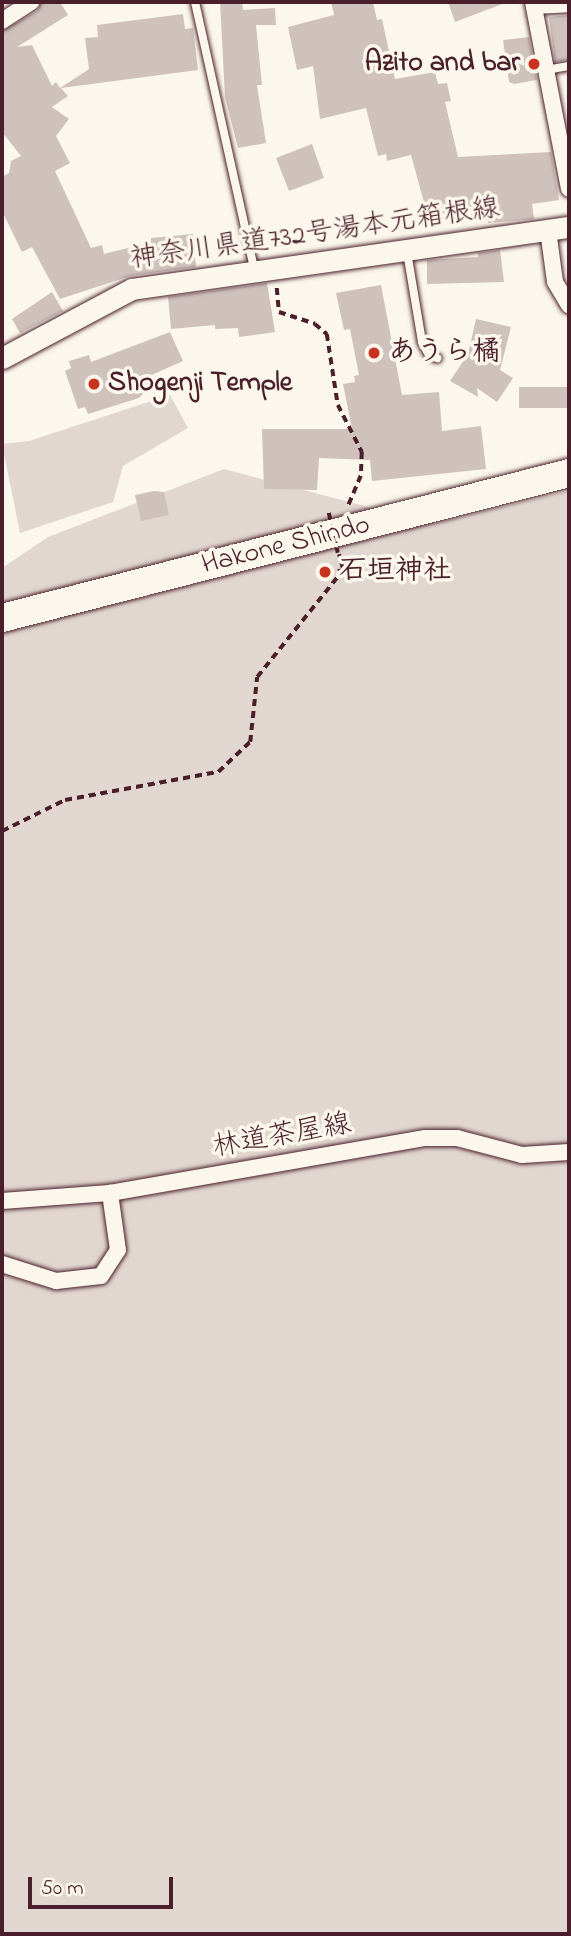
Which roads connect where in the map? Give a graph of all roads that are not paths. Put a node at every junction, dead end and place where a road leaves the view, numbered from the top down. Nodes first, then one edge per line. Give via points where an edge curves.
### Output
1 (32, 2) edge
2 (195, 2) edge
3 (533, 4) edge
4 (569, 4) edge
5 (2, 20) edge
6 (569, 66) edge
7 (547, 70) junction
8 (563, 120) edge
9 (569, 189) edge
10 (569, 227) edge
11 (548, 230) junction
12 (406, 249) junction
13 (265, 269) junction
14 (569, 305) edge
15 (2, 358) edge
16 (437, 358) dead end
17 (569, 473) edge
18 (2, 618) edge
19 (569, 1152) edge
20 (110, 1193) junction
21 (2, 1201) edge
22 (2, 1264) edge

1 - 5 street
2 - 13 lane
3 - 4 street
3 - 7 street
6 - 7 lane
7 - 8 street
8 - 9 street
10 - 11 main road, 神奈川県道732号湯本元箱根線
11 - 12 main road, 神奈川県道732号湯本元箱根線
11 - 14 street via 555,282
12 - 13 main road, 神奈川県道732号湯本元箱根線
12 - 16 lane via 422,342 429,355
13 - 15 main road, 神奈川県道732号湯本元箱根線 via 118,293
17 - 18 highway, Hakone Shindo
19 - 20 street, 林道茶屋線 via 522,1155 457,1138 425,1138
20 - 21 street, 林道茶屋線
20 - 22 street via 118,1250 101,1276 56,1281

